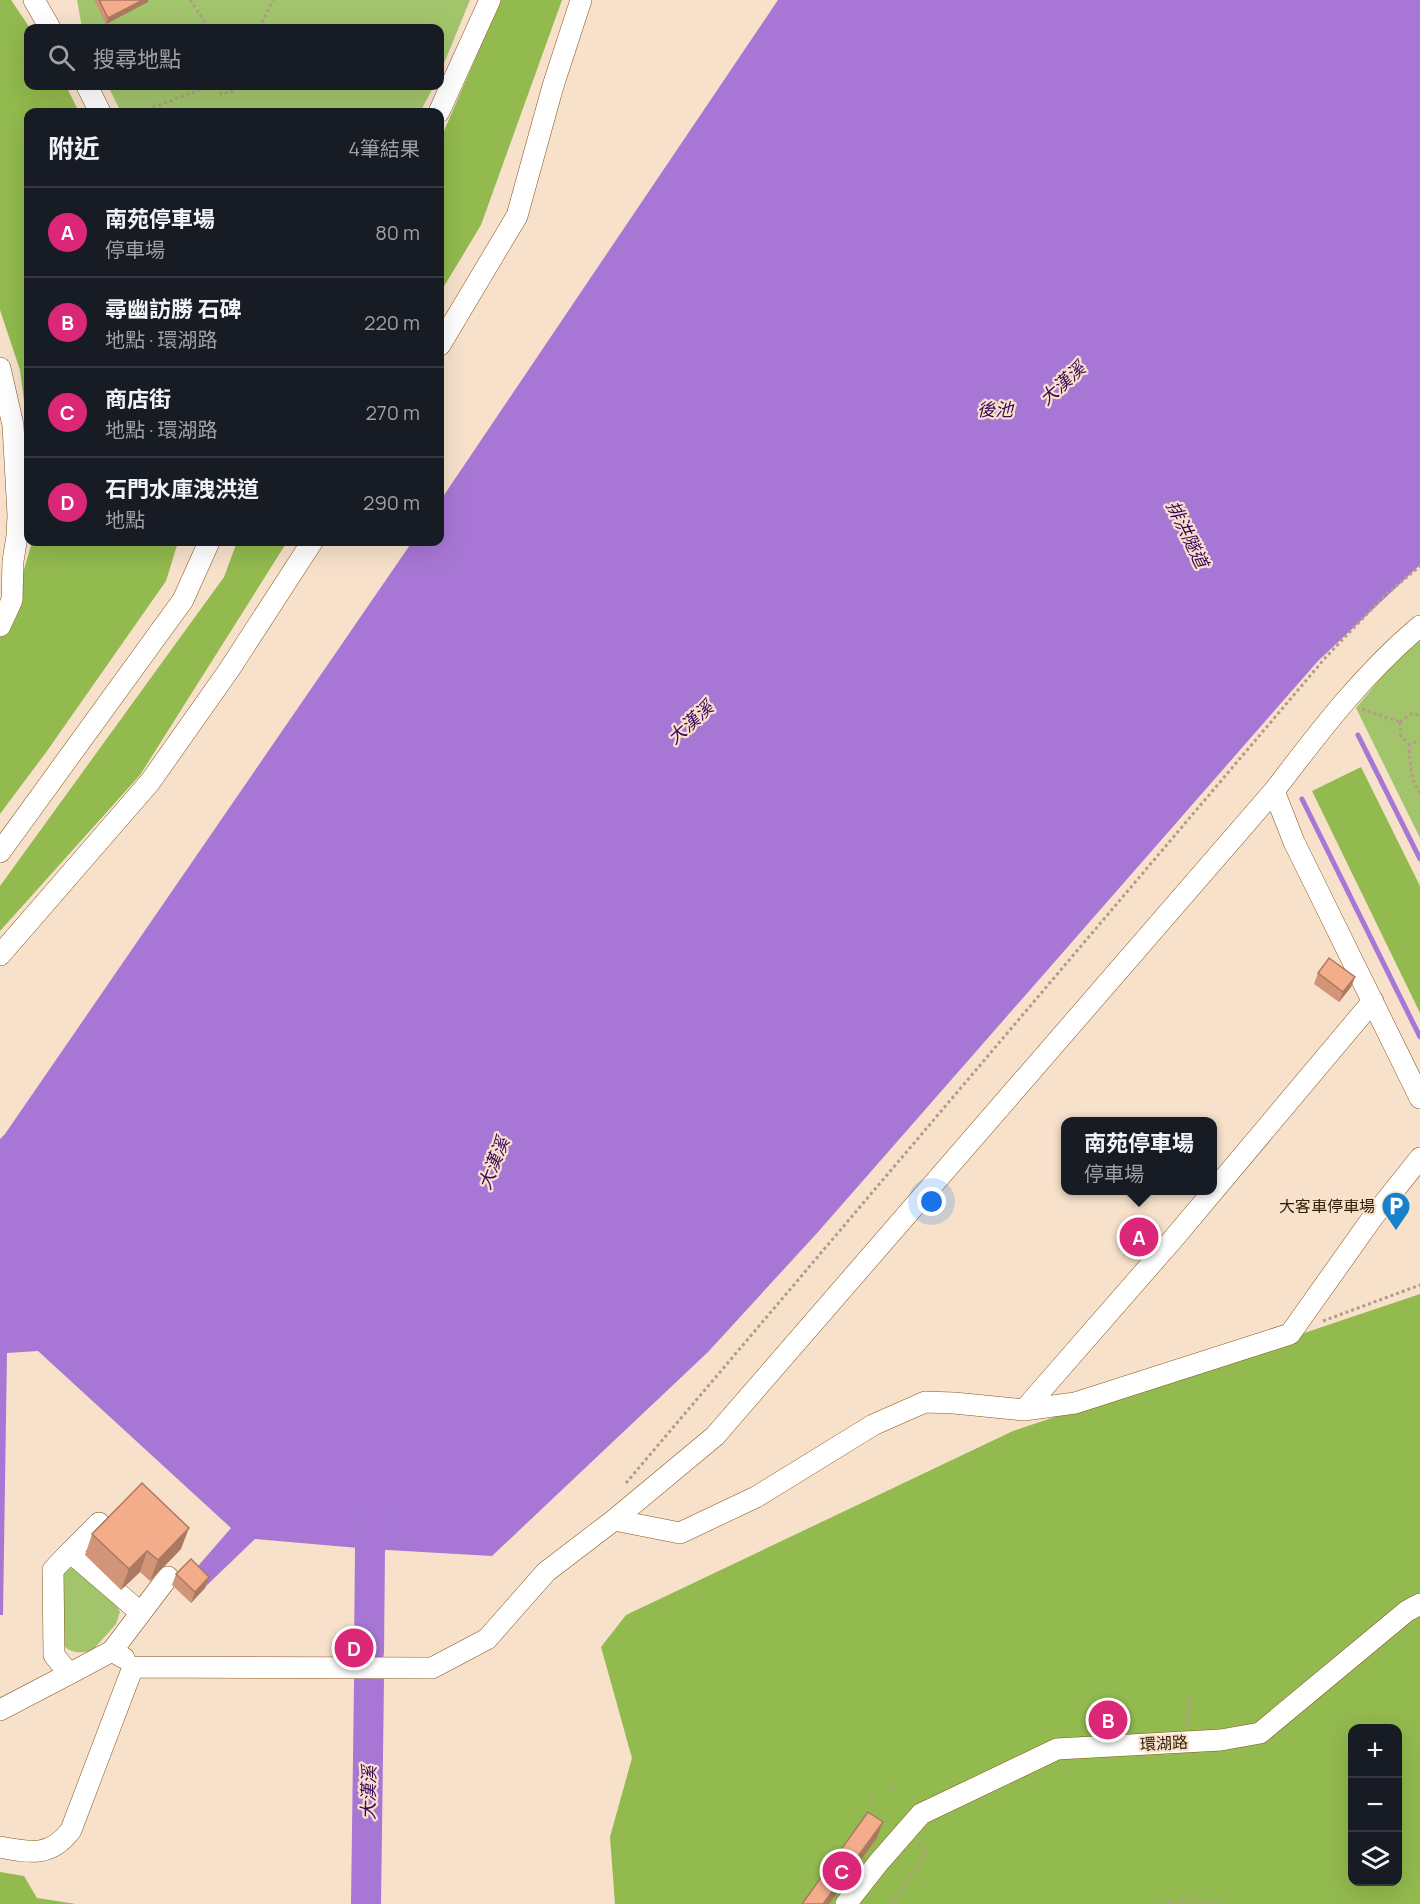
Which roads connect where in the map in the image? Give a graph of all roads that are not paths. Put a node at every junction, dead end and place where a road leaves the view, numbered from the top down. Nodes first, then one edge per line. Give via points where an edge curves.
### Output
1 (34, 0) edge
2 (490, 0) edge
3 (581, 0) edge
4 (48, 24) edge
5 (89, 90) edge
6 (98, 108) edge
7 (441, 108) edge
8 (444, 338) edge
9 (0, 368) edge
10 (207, 546) edge
11 (309, 546) edge
12 (6, 568) edge
13 (0, 626) edge
14 (1420, 626) edge
15 (1274, 791) junction
16 (0, 852) edge
17 (0, 955) edge
18 (1374, 1001) junction
19 (1420, 1098) edge
20 (1420, 1158) edge
21 (1217, 1187) edge
22 (1210, 1195) edge
23 (1024, 1410) junction
24 (614, 1520) junction
25 (99, 1523) edge
26 (70, 1552) junction
27 (168, 1577) dead end
28 (1420, 1604) edge
29 (141, 1613) junction
30 (112, 1651) junction
31 (133, 1667) junction
32 (69, 1674) junction
33 (0, 1710) edge
34 (0, 1847) edge
35 (846, 1904) edge

1 - 4 street
2 - 7 street
3 - 8 street via 517,216
5 - 6 street
9 - 12 street via 13,424 16,468 17,536
10 - 16 street via 183,600
11 - 17 street via 230,670 150,782
12 - 13 street via 12,600
14 - 15 street via 1343,702
15 - 18 street via 1294,842
15 - 24 street via 715,1436
18 - 19 street
18 - 21 street
20 - 23 street via 1290,1334 1075,1403
22 - 23 street
23 - 24 street via 925,1402 873,1425 756,1497 680,1533
24 - 31 street via 546,1572 487,1639 432,1668
25 - 26 street
26 - 29 street
26 - 32 street via 53,1570 54,1655
27 - 29 street
28 - 35 street, 環湖路 via 1260,1733 1221,1740 1057,1749 921,1814
29 - 30 street
30 - 31 street
30 - 32 street
31 - 34 street via 71,1830 62,1843 47,1851
32 - 33 street

